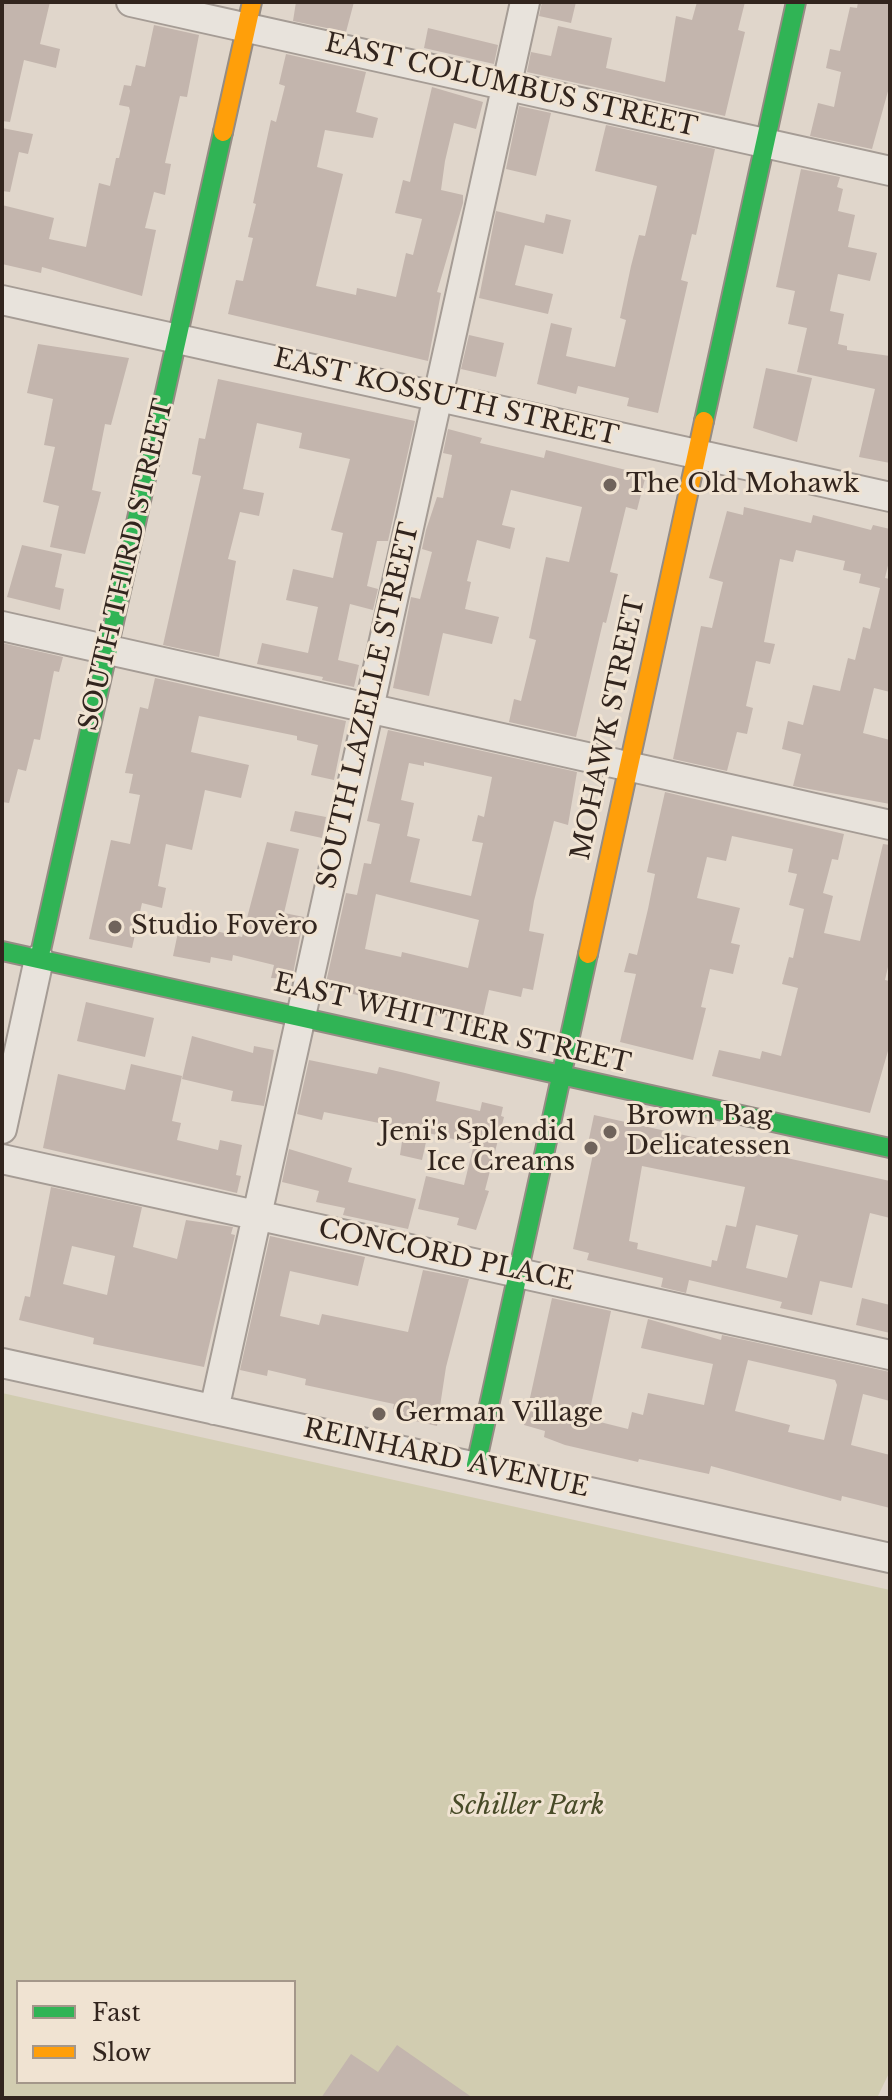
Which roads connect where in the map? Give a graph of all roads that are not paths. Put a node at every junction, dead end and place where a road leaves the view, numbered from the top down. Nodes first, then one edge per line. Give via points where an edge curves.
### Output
1 (131, 2) edge
2 (525, 2) edge
3 (796, 2) edge
4 (249, 15) edge
5 (507, 86) junction
6 (763, 142) junction
7 (890, 171) edge
8 (2, 300) edge
9 (177, 339) junction
10 (438, 396) junction
11 (696, 454) junction
12 (890, 497) edge
13 (2, 626) edge
14 (107, 650) junction
15 (369, 707) junction
16 (628, 765) junction
17 (890, 825) edge
18 (2, 951) edge
19 (39, 959) junction
20 (300, 1016) junction
21 (559, 1074) junction
22 (2, 1129) edge
23 (890, 1148) edge
24 (2, 1159) edge
25 (257, 1215) junction
26 (517, 1272) junction
27 (890, 1355) edge
28 (2, 1363) edge
29 (214, 1410) junction
30 (476, 1465) junction
31 (890, 1558) edge

1 - 4 street, EAST COLUMBUS STREET
2 - 5 street, SOUTH LAZELLE STREET
3 - 6 street, MOHAWK STREET
4 - 5 street, EAST COLUMBUS STREET
4 - 9 street, SOUTH THIRD STREET
5 - 6 street, EAST COLUMBUS STREET
5 - 10 street, SOUTH LAZELLE STREET
6 - 7 street, EAST COLUMBUS STREET
6 - 11 street, MOHAWK STREET
8 - 9 street, EAST KOSSUTH STREET
9 - 10 street, EAST KOSSUTH STREET
9 - 14 street, SOUTH THIRD STREET
10 - 11 street, EAST KOSSUTH STREET
10 - 15 street, SOUTH LAZELLE STREET
11 - 12 street, EAST KOSSUTH STREET
11 - 16 street, MOHAWK STREET
13 - 14 street
14 - 15 street
14 - 19 street, SOUTH THIRD STREET
15 - 16 street
15 - 20 street, SOUTH LAZELLE STREET
16 - 17 street
16 - 21 street, MOHAWK STREET
18 - 19 street, EAST WHITTIER STREET
19 - 20 street, EAST WHITTIER STREET
19 - 22 street, SOUTH THIRD STREET
20 - 21 street, EAST WHITTIER STREET
20 - 25 street, SOUTH LAZELLE STREET
21 - 23 street, EAST WHITTIER STREET
21 - 26 street, MOHAWK STREET
24 - 25 street, CONCORD PLACE
25 - 26 street, CONCORD PLACE
25 - 29 street, SOUTH LAZELLE STREET
26 - 27 street, CONCORD PLACE
26 - 30 street, MOHAWK STREET
28 - 29 street, REINHARD AVENUE
29 - 30 street, REINHARD AVENUE
30 - 31 street, REINHARD AVENUE

